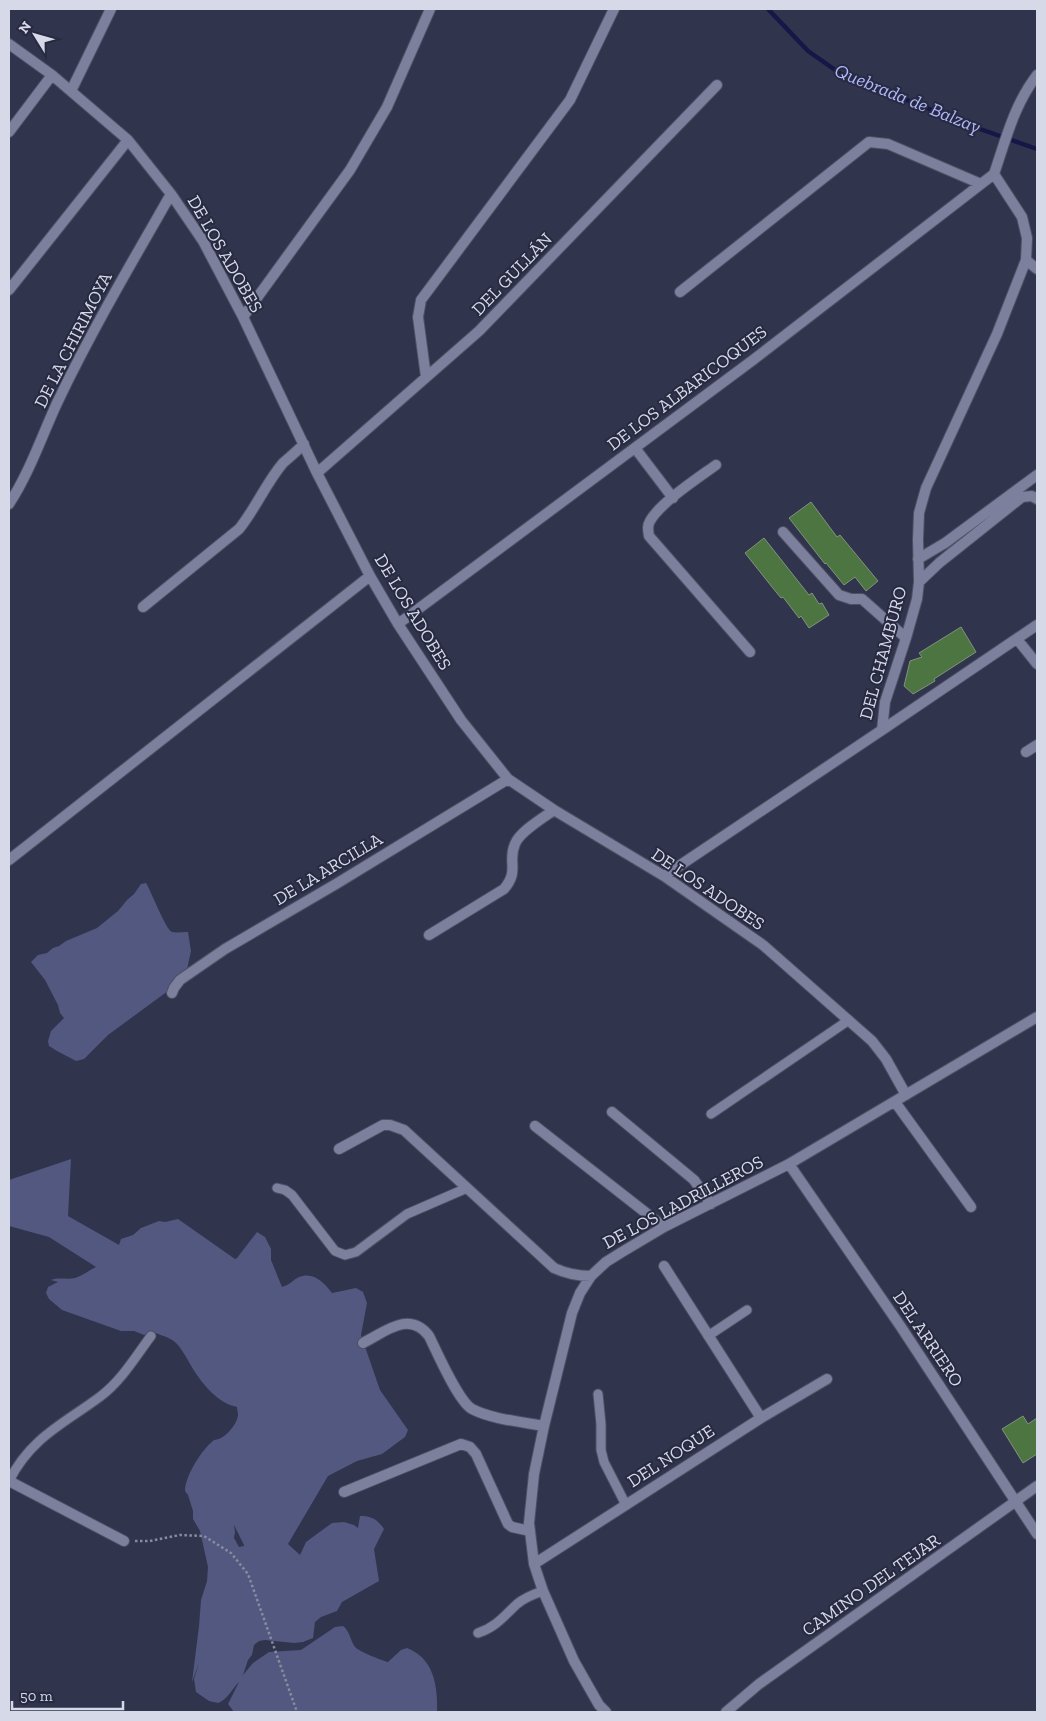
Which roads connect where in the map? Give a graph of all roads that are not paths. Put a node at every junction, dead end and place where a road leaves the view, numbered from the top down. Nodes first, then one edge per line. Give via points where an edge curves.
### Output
1 (111, 9) edge
2 (430, 9) edge
3 (614, 9) edge
4 (9, 44) edge
5 (1037, 74) edge
6 (52, 75) junction
7 (718, 85) dead end
8 (71, 91) junction
9 (9, 132) edge
10 (128, 140) junction
11 (994, 174) junction
12 (981, 184) junction
13 (171, 194) junction
14 (1026, 260) junction
15 (1037, 269) edge
16 (9, 290) edge
17 (680, 292) dead end
18 (243, 317) junction
19 (426, 377) junction
20 (304, 444) junction
21 (635, 448) junction
22 (716, 465) dead end
23 (317, 472) junction
24 (1037, 475) edge
25 (673, 498) junction
26 (1037, 499) edge
27 (9, 504) edge
28 (783, 532) dead end
29 (918, 559) junction
30 (370, 576) junction
31 (919, 582) junction
32 (143, 608) dead end
33 (398, 624) junction
34 (1037, 625) edge
35 (906, 638) junction
36 (1017, 639) junction
37 (750, 652) dead end
38 (1037, 664) edge
39 (882, 730) junction
40 (1037, 744) edge
41 (1026, 752) dead end
42 (508, 778) junction
43 (554, 810) junction
44 (9, 860) edge
45 (664, 876) junction
46 (429, 935) dead end
47 (172, 993) dead end
48 (1037, 1017) edge
49 (850, 1020) junction
50 (906, 1095) junction
51 (895, 1102) junction
52 (612, 1112) dead end
53 (711, 1114) dead end
54 (535, 1126) dead end
55 (340, 1150) dead end
56 (789, 1164) junction
57 (277, 1188) dead end
58 (467, 1188) junction
59 (711, 1204) junction
60 (971, 1206) dead end
61 (664, 1227) junction
62 (664, 1266) dead end
63 (591, 1276) junction
64 (748, 1310) dead end
65 (151, 1336) dead end
66 (708, 1336) junction
67 (363, 1343) dead end
68 (827, 1379) dead end
69 (598, 1394) dead end
70 (761, 1418) junction
71 (544, 1426) junction
72 (9, 1481) edge
73 (1037, 1486) edge
74 (344, 1492) dead end
75 (1016, 1502) junction
76 (626, 1505) junction
77 (530, 1532) junction
78 (1037, 1534) edge
79 (124, 1541) road end
80 (534, 1564) junction
81 (543, 1591) junction
82 (478, 1633) dead end
83 (606, 1712) edge
84 (726, 1712) edge

1 - 8 street
2 - 18 street via 387,107 350,170
3 - 19 street via 570,100 421,300 418,317
4 - 6 street, DE LOS ADOBES
5 - 11 street via 1016,109
6 - 8 street, DE LOS ADOBES
6 - 9 street
7 - 19 street, DEL GULLÁN via 479,331
8 - 10 street, DE LOS ADOBES
10 - 13 street, DE LOS ADOBES
10 - 16 street
11 - 12 street, DE LOS ALBARICOQUES
11 - 14 street, DEL CHAMBURO via 1022,217 1027,238
12 - 17 street via 888,144 869,142
12 - 21 street, DE LOS ALBARICOQUES
13 - 18 street, DE LOS ADOBES via 203,241
13 - 27 street, DE LA CHIRIMOYA via 96,326
14 - 15 street
14 - 29 street, DEL CHAMBURO via 926,488 919,513
18 - 20 street, DE LOS ADOBES
19 - 23 street, DEL GULLÁN
20 - 23 street, DE LOS ADOBES
20 - 32 street via 283,464 239,529
21 - 25 street
21 - 33 street, DE LOS ALBARICOQUES
22 - 25 street
23 - 30 street, DE LOS ADOBES
24 - 29 street
25 - 37 street via 649,522 649,536
26 - 31 street via 1027,495 1022,497
28 - 35 street via 839,595 862,599
29 - 31 street, DEL CHAMBURO
30 - 33 street, DE LOS ADOBES
30 - 44 street
31 - 35 street, DEL CHAMBURO
33 - 42 street, DE LOS ADOBES via 461,720
34 - 36 street
35 - 39 street, DEL CHAMBURO via 885,702
36 - 38 street
36 - 39 street
39 - 45 street, DEL CHAMBURO
40 - 41 street
42 - 43 street, DE LOS ADOBES
42 - 47 street, DE LA ARCILLA via 224,949 180,980
43 - 45 street, DE LOS ADOBES
43 - 46 street via 515,842 513,874 504,889
45 - 49 street, DE LOS ADOBES via 763,945
48 - 50 street, DE LOS LADRILLEROS
49 - 50 street, DE LOS ADOBES via 886,1059
49 - 53 lane
50 - 51 street, DE LOS LADRILLEROS
51 - 56 street, DE LOS LADRILLEROS
51 - 60 street
52 - 59 street via 694,1180
54 - 61 street
55 - 58 street via 383,1125 397,1127
56 - 59 street, DE LOS LADRILLEROS
56 - 75 street, DEL ARRIERO
57 - 58 lane via 292,1196 335,1251 345,1255 356,1252 407,1214
58 - 63 street via 554,1268 566,1274
59 - 61 street, DE LOS LADRILLEROS
61 - 63 street, DE LOS LADRILLEROS via 606,1262
62 - 66 street
63 - 71 street, DE LOS LADRILLEROS via 572,1313
64 - 66 lane
65 - 72 lane via 102,1395 40,1439
66 - 70 street
67 - 71 street via 402,1323 423,1328 461,1399 471,1408
68 - 70 street, DEL NOQUE
69 - 76 lane via 604,1462
70 - 76 street, DEL NOQUE
71 - 77 street, DE LOS LADRILLEROS via 534,1474
72 - 79 street
73 - 75 street, CAMINO DEL TEJAR
74 - 77 street via 461,1444 476,1454 508,1524
75 - 78 street, DEL ARRIERO
75 - 84 street, CAMINO DEL TEJAR via 759,1684
76 - 80 street, DEL NOQUE
77 - 80 street, DE LOS LADRILLEROS
80 - 81 street, DE LOS LADRILLEROS
81 - 82 lane via 527,1597 495,1626
81 - 83 street, DE LOS LADRILLEROS via 574,1661

